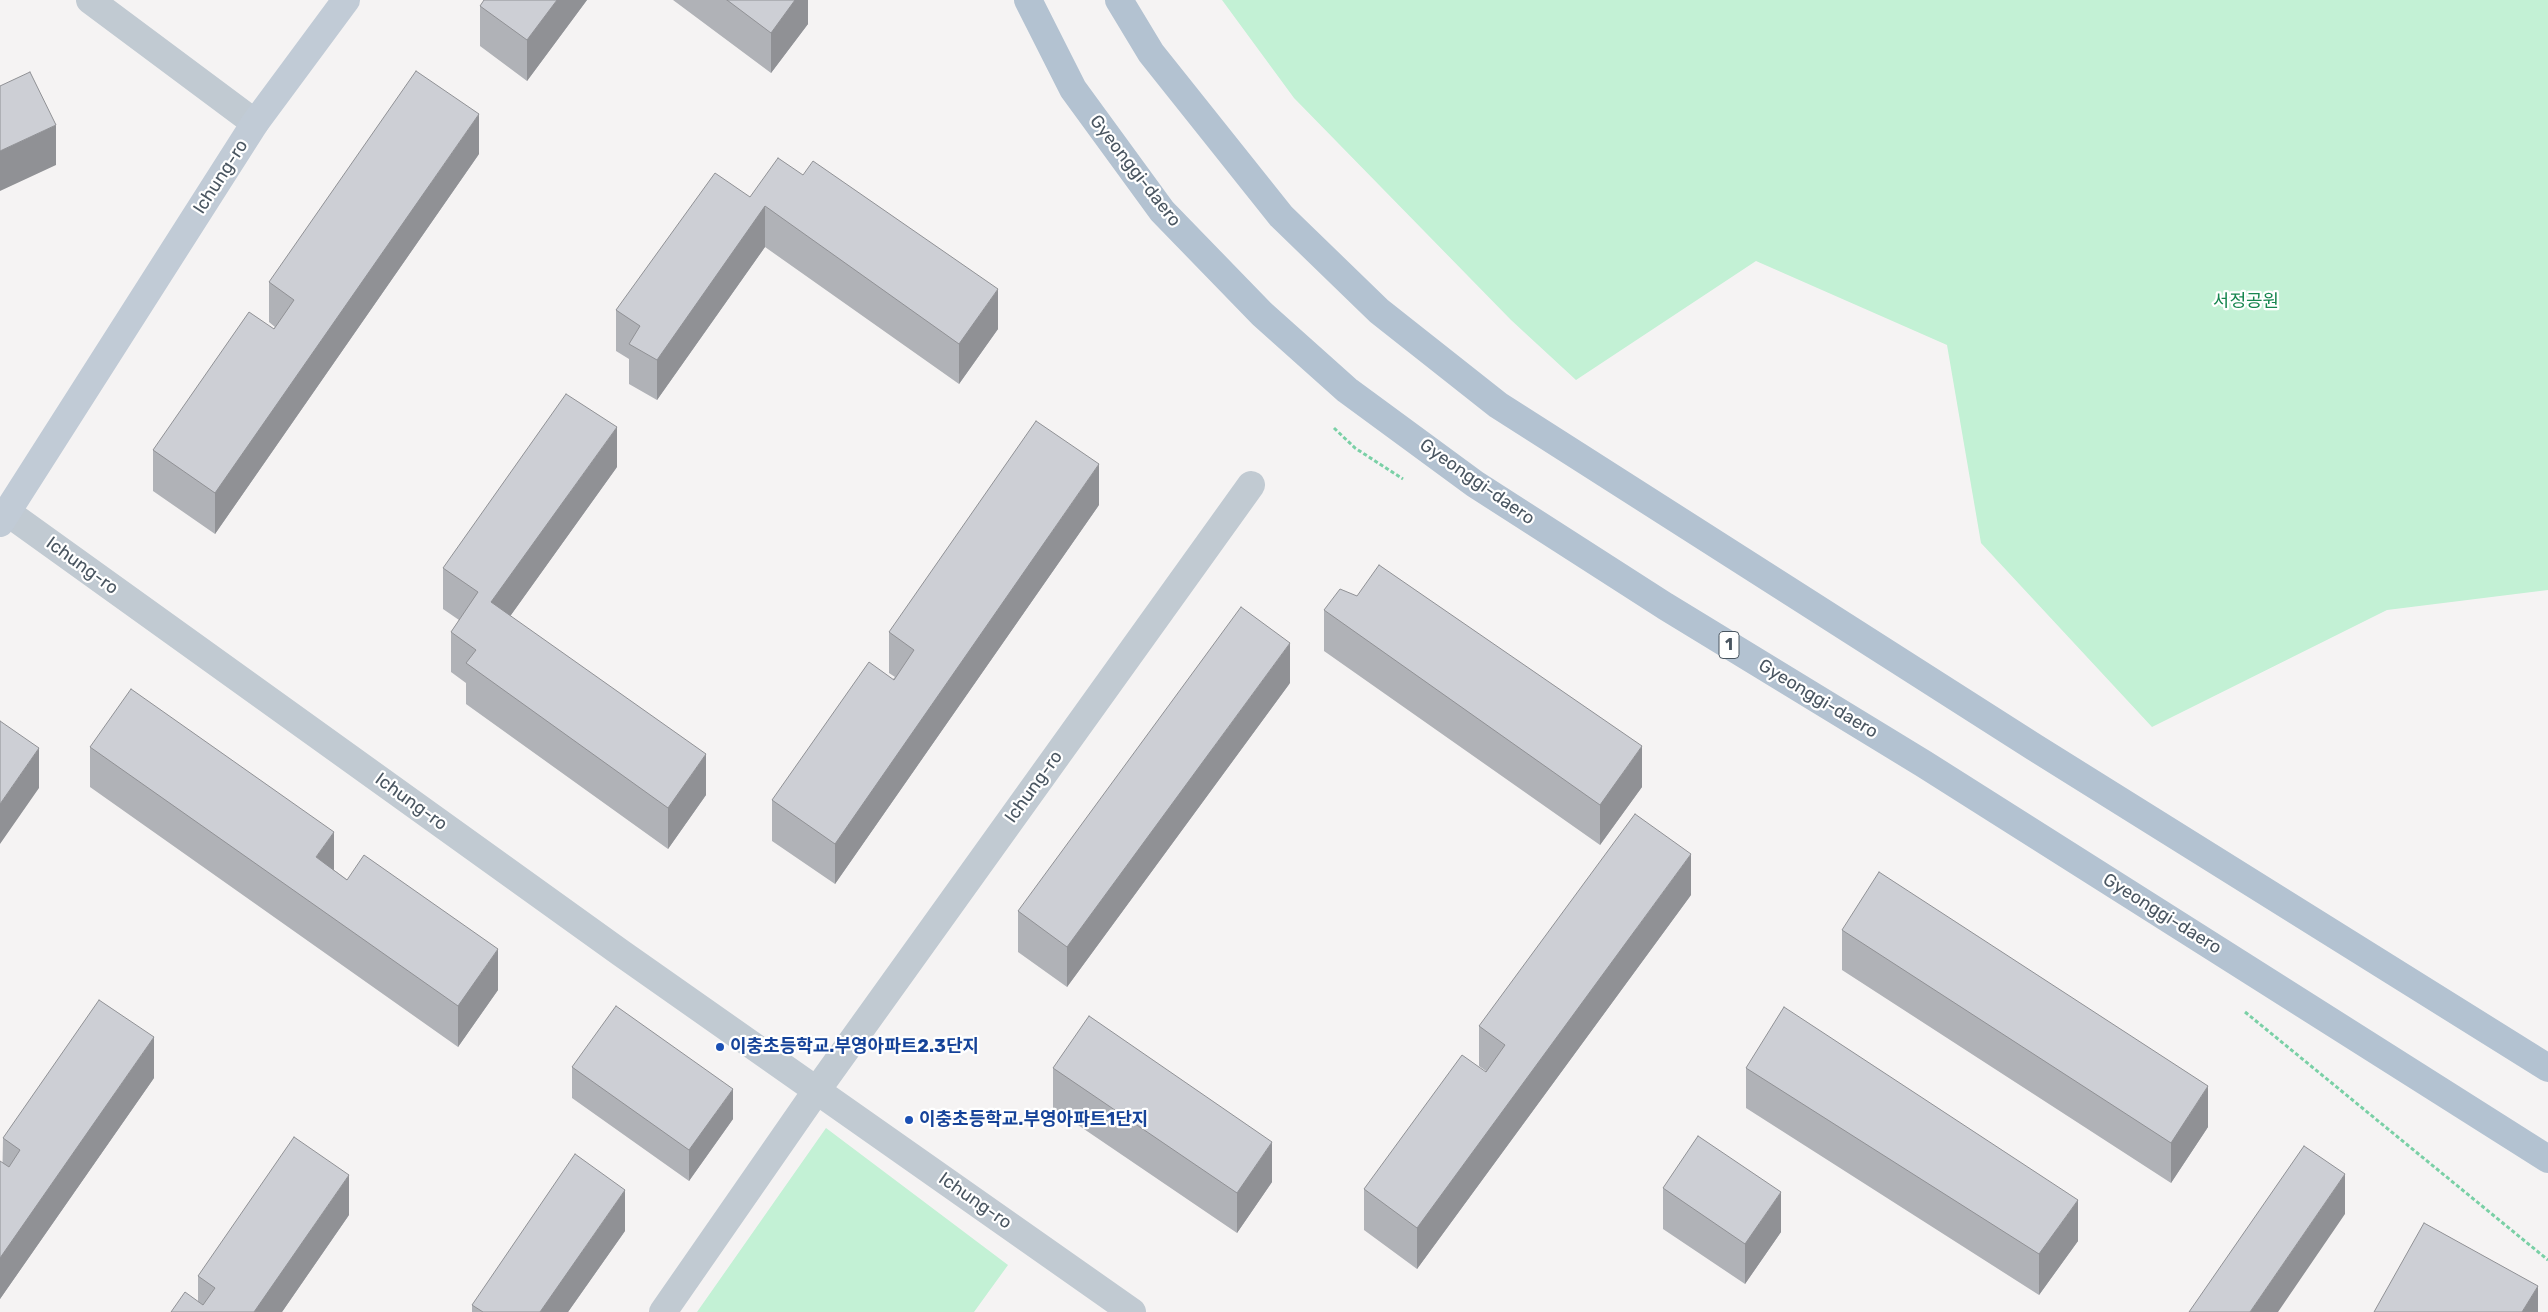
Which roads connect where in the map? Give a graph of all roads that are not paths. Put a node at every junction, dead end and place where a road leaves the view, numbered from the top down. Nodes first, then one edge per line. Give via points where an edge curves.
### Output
1 (90, 0) edge
2 (346, 0) edge
3 (1028, 0) edge
4 (1119, 0) edge
5 (255, 123) junction
6 (1251, 485) dead end
7 (4, 517) edge
8 (2548, 1068) edge
9 (817, 1090) junction
10 (2548, 1160) edge
11 (663, 1312) edge
12 (1132, 1312) edge

1 - 5 street
2 - 5 street, Ichung-ro
3 - 10 main road, Gyeonggi-daero / 1 via 1073,89 1162,211 1262,314 1347,390 1475,484 1665,606 1924,764
4 - 8 main road via 1151,53 1281,216 1380,311 1498,405 2050,757
5 - 7 street, Ichung-ro
6 - 9 street, Ichung-ro
7 - 9 street, Ichung-ro
9 - 11 street, Ichung-ro
9 - 12 street, Ichung-ro

